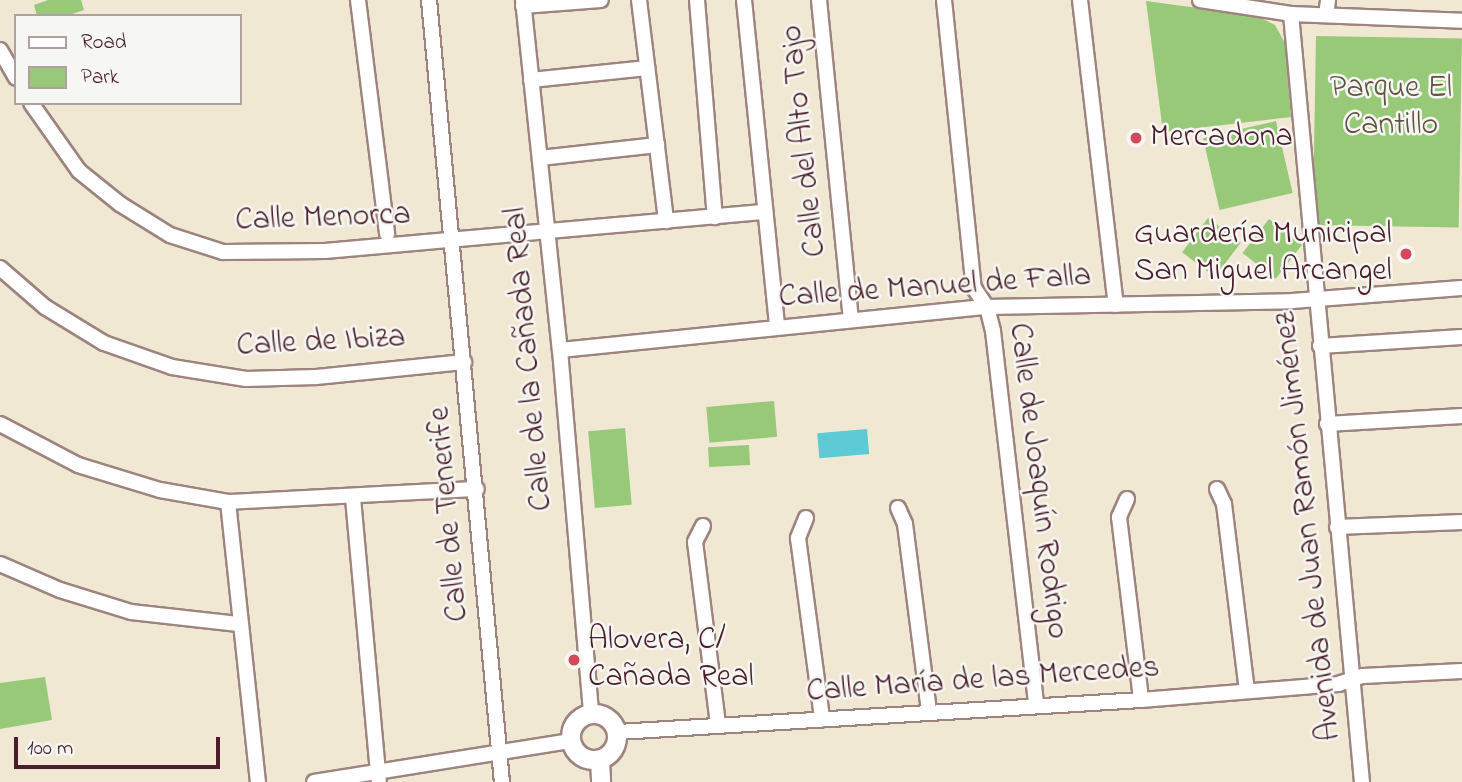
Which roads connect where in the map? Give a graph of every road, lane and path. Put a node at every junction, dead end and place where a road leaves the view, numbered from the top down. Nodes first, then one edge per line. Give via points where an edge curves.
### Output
1 (358, 0) edge
2 (429, 0) edge
3 (601, 0) edge
4 (639, 0) edge
5 (697, 0) edge
6 (744, 0) edge
7 (819, 0) edge
8 (944, 0) edge
9 (1080, 0) edge
10 (1201, 0) edge
11 (523, 3) edge
12 (1327, 8) edge
13 (1291, 14) junction
14 (1462, 21) edge
15 (0, 52) edge
16 (648, 68) junction
17 (14, 75) edge
18 (531, 80) junction
19 (31, 105) edge
20 (657, 145) junction
21 (540, 158) junction
22 (765, 212) junction
23 (715, 217) junction
24 (666, 221) junction
25 (548, 233) junction
26 (387, 234) dead end
27 (455, 241) junction
28 (0, 268) edge
29 (1462, 288) edge
30 (1315, 300) junction
31 (1116, 305) junction
32 (987, 307) junction
33 (851, 318) junction
34 (777, 326) junction
35 (1462, 337) edge
36 (1320, 346) junction
37 (560, 349) junction
38 (464, 362) junction
39 (1462, 416) edge
40 (0, 424) edge
41 (1327, 424) junction
42 (477, 489) junction
43 (1217, 489) dead end
44 (352, 498) junction
45 (1127, 499) dead end
46 (228, 502) junction
47 (898, 508) dead end
48 (806, 518) dead end
49 (1462, 522) edge
50 (703, 526) dead end
51 (1337, 527) junction
52 (0, 564) edge
53 (238, 624) junction
54 (1462, 671) edge
55 (1351, 680) junction
56 (1247, 690) junction
57 (1141, 700) junction
58 (1036, 704) junction
59 (929, 711) junction
60 (591, 713) junction
61 (822, 719) junction
62 (718, 725) junction
63 (618, 732) junction
64 (571, 741) junction
65 (499, 753) junction
66 (600, 760) junction
67 (378, 777) edge
68 (258, 782) edge
69 (314, 782) edge
70 (502, 782) edge
71 (601, 782) edge
72 (1363, 782) edge

1 - 26 street
2 - 27 street, Calle de Tenerife
3 - 11 street
4 - 16 street
5 - 23 street
6 - 22 street
7 - 33 street, Calle del Alto Tajo
8 - 32 street, Calle de Joaquín Rodrigo via 974,288
9 - 31 street
10 - 13 street
11 - 18 street, Calle de la Cañada Real
12 - 13 street
12 - 14 street
13 - 30 street, Avenida de Juan Ramón Jiménez
15 - 17 street
16 - 18 street
16 - 20 street
18 - 21 street, Calle de la Cañada Real
19 - 27 street, Calle Menorca via 79,171 170,235 223,252 276,254
20 - 21 street
20 - 24 street
21 - 25 street, Calle de la Cañada Real
22 - 23 street, Calle Menorca
22 - 34 street
23 - 24 street, Calle Menorca
24 - 25 street, Calle Menorca
25 - 27 street, Calle Menorca
25 - 37 street, Calle de la Cañada Real
27 - 38 street, Calle de Tenerife
28 - 38 street, Calle de Ibiza via 45,307 104,343 172,367 246,379
29 - 30 street, Calle de Manuel de Falla
30 - 31 street, Calle de Manuel de Falla
30 - 36 street, Avenida de Juan Ramón Jiménez
31 - 32 street, Calle de Manuel de Falla
32 - 33 street, Calle de Manuel de Falla
32 - 58 street, Calle de Joaquín Rodrigo
33 - 34 street, Calle de Manuel de Falla
34 - 37 street, Calle de Manuel de Falla
35 - 36 street
36 - 41 street, Avenida de Juan Ramón Jiménez
37 - 60 street, Calle de la Cañada Real
38 - 42 street, Calle de Tenerife
39 - 41 street
40 - 46 street via 78,466 160,490
41 - 51 street, Avenida de Juan Ramón Jiménez
42 - 44 street
42 - 65 street, Calle de Tenerife
43 - 56 street via 1224,504
44 - 46 street
44 - 67 street
45 - 57 street via 1119,517
46 - 53 street
47 - 59 street via 905,524
48 - 61 street via 798,538
49 - 51 street
50 - 62 street via 695,542
51 - 55 street, Avenida de Juan Ramón Jiménez
52 - 53 street via 60,590 131,612
53 - 68 street
54 - 55 street, Calle María de las Mercedes
55 - 56 street, Calle María de las Mercedes
55 - 72 street, Avenida de Juan Ramón Jiménez
56 - 57 street, Calle María de las Mercedes
57 - 58 street, Calle María de las Mercedes
58 - 59 street, Calle María de las Mercedes
59 - 61 street, Calle María de las Mercedes
60 - 63 street via 603,715
60 - 64 street via 575,723
61 - 62 street, Calle María de las Mercedes
62 - 63 street, Calle María de las Mercedes
63 - 66 street via 615,750
64 - 65 street
64 - 66 street via 576,753
65 - 67 street
65 - 70 street, Calle de Tenerife
66 - 71 street
67 - 69 street

